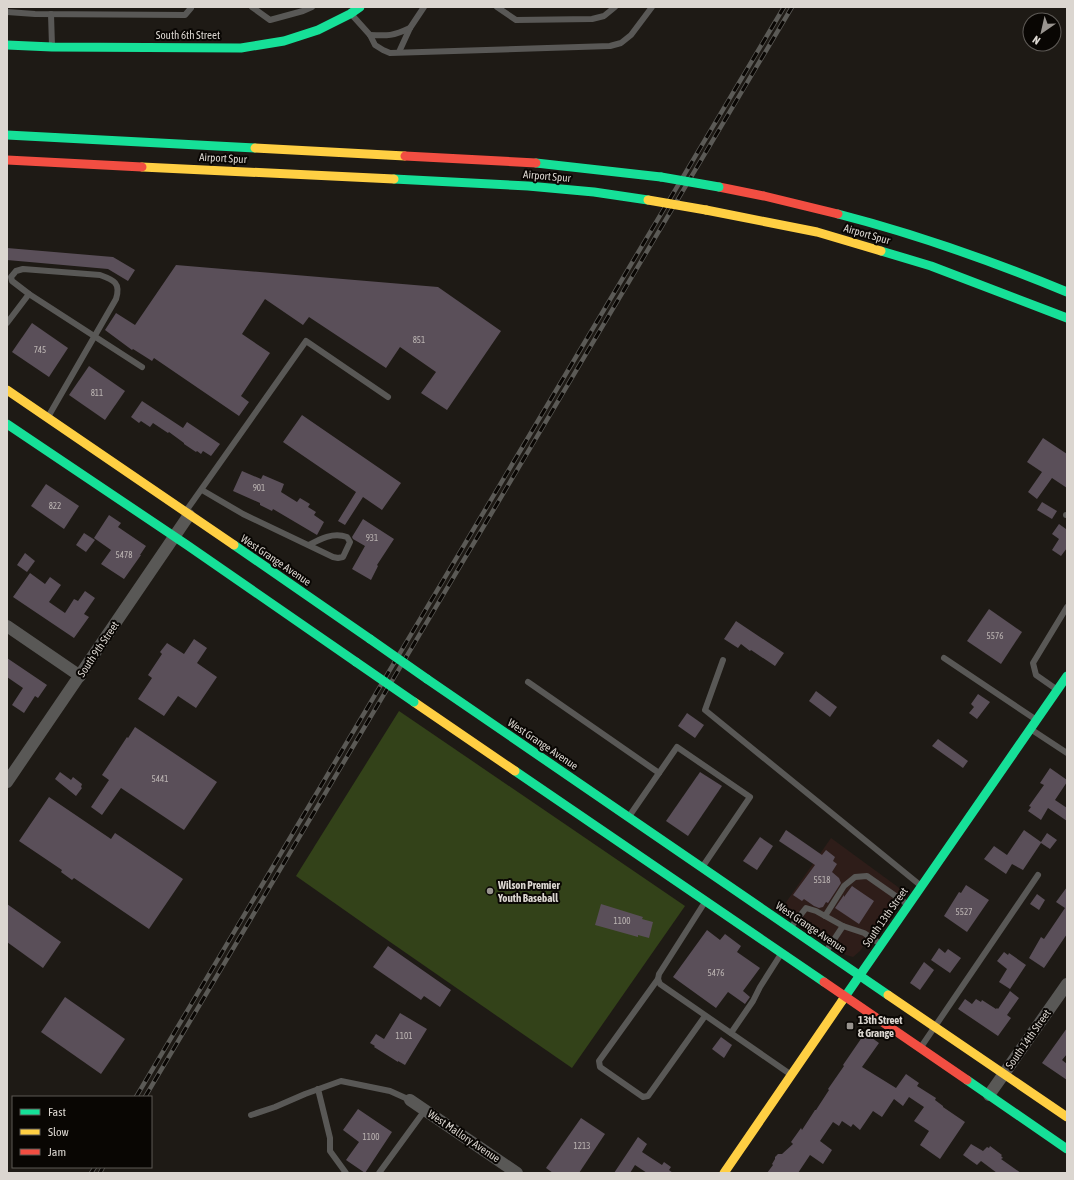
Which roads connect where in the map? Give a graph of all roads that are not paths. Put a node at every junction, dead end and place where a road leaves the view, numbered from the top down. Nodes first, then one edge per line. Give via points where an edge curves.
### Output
1 (190, 7) edge
2 (252, 7) edge
3 (312, 7) edge
4 (360, 7) edge
5 (424, 7) edge
6 (497, 7) edge
7 (615, 7) edge
8 (652, 7) edge
9 (7, 12) edge
10 (51, 14) junction
11 (350, 14) junction
12 (410, 28) junction
13 (370, 35) junction
14 (7, 45) edge
15 (52, 47) junction
16 (399, 52) junction
17 (7, 135) edge
18 (7, 160) edge
19 (1067, 292) edge
20 (29, 294) junction
21 (1067, 318) edge
22 (7, 323) edge
23 (94, 337) junction
24 (142, 367) dead end
25 (7, 390) edge
26 (388, 397) dead end
27 (48, 418) junction
28 (7, 424) edge
29 (202, 490) junction
30 (188, 514) junction
31 (174, 537) junction
32 (309, 545) junction
33 (1067, 607) edge
34 (7, 626) edge
35 (944, 658) dead end
36 (724, 660) dead end
37 (80, 676) junction
38 (1067, 676) edge
39 (528, 682) dead end
40 (1058, 690) junction
41 (1036, 720) junction
42 (1030, 729) junction
43 (1067, 753) edge
44 (659, 773) junction
45 (7, 782) edge
46 (627, 820) junction
47 (702, 867) junction
48 (1038, 875) dead end
49 (921, 886) junction
50 (706, 902) junction
51 (908, 905) junction
52 (824, 916) junction
53 (843, 926) junction
54 (790, 927) junction
55 (880, 945) junction
56 (826, 952) junction
57 (782, 953) junction
58 (860, 975) junction
59 (658, 979) junction
60 (1067, 984) edge
61 (845, 996) junction
62 (705, 1016) junction
63 (936, 1027) junction
64 (731, 1033) junction
65 (920, 1048) junction
66 (1004, 1073) junction
67 (791, 1075) junction
68 (318, 1090) junction
69 (989, 1095) junction
70 (410, 1100) joint
71 (425, 1110) junction
72 (251, 1115) dead end
73 (1067, 1117) edge
74 (1067, 1149) edge
75 (346, 1173) edge
76 (379, 1173) edge
77 (517, 1173) edge
78 (724, 1173) edge

1 - 10 lane via 186,15
2 - 3 lane via 270,20
4 - 11 main road, South 6th Street
5 - 12 lane
6 - 7 lane via 516,20 592,19 604,16
8 - 16 lane via 631,35 621,43 610,46
9 - 10 lane
10 - 15 lane
11 - 13 lane
11 - 15 main road, South 6th Street via 318,30 284,41 241,48
12 - 13 lane via 385,36
12 - 16 lane
13 - 16 lane via 375,45 383,50 390,53
14 - 15 main road, South 6th Street
17 - 19 main road, Airport Spur, bridge via 530,162 661,177 791,202 890,228 992,262
18 - 21 main road, Airport Spur, bridge via 528,186 648,200 817,232 931,266
20 - 22 lane
20 - 23 lane
20 - 23 lane via 12,281 11,277 16,271 23,269 100,275 109,278 117,285 119,291
23 - 24 lane
23 - 27 lane
25 - 27 main road, West Grange Avenue
26 - 29 lane via 306,342
27 - 30 main road, West Grange Avenue
28 - 31 main road
29 - 30 lane
29 - 32 lane via 243,514
30 - 31 street, South 9th Street
30 - 46 main road, West Grange Avenue, bridge via 427,678
31 - 37 street, South 9th Street
31 - 50 main road, bridge via 414,702 616,836
32 - 32 lane via 338,558 343,557 350,542 346,537 336,535
33 - 40 lane via 1033,663 1036,675
34 - 37 street
35 - 41 lane
36 - 49 lane via 705,710
37 - 45 street, South 9th Street
38 - 40 main road, South 13th Street
39 - 44 lane
40 - 41 main road, South 13th Street
41 - 42 main road, South 13th Street
42 - 43 lane
42 - 49 main road, South 13th Street
44 - 46 lane
44 - 47 lane via 677,747 750,797
46 - 47 main road, West Grange Avenue
47 - 54 main road, West Grange Avenue via 770,917
48 - 63 lane
49 - 51 main road, South 13th Street
50 - 57 main road via 759,933
50 - 59 lane via 664,965
51 - 52 lane via 867,876 855,876 844,886
51 - 55 main road, South 13th Street
52 - 53 lane
52 - 54 lane via 806,908
53 - 55 lane via 864,933
53 - 56 lane
54 - 56 main road, West Grange Avenue
55 - 58 main road, South 13th Street
56 - 58 main road, West Grange Avenue
57 - 61 main road
57 - 64 lane
58 - 61 main road, South 13th Street
58 - 63 main road, West Grange Avenue
59 - 62 lane via 660,984
59 - 62 lane via 599,1061 600,1068 643,1098 648,1096
60 - 66 street, South 14th Street
61 - 65 main road
61 - 67 main road, South 13th Street
62 - 64 lane
63 - 65 lane
63 - 66 main road, West Grange Avenue
64 - 67 lane
65 - 69 main road
66 - 69 street, South 14th Street
66 - 73 main road, West Grange Avenue
67 - 78 main road, South 13th Street
68 - 70 lane via 341,1081 390,1091
68 - 72 lane
68 - 75 lane via 330,1138 330,1151
69 - 74 main road
70 - 71 street, West Mallory Avenue
71 - 76 lane
71 - 77 street, West Mallory Avenue

